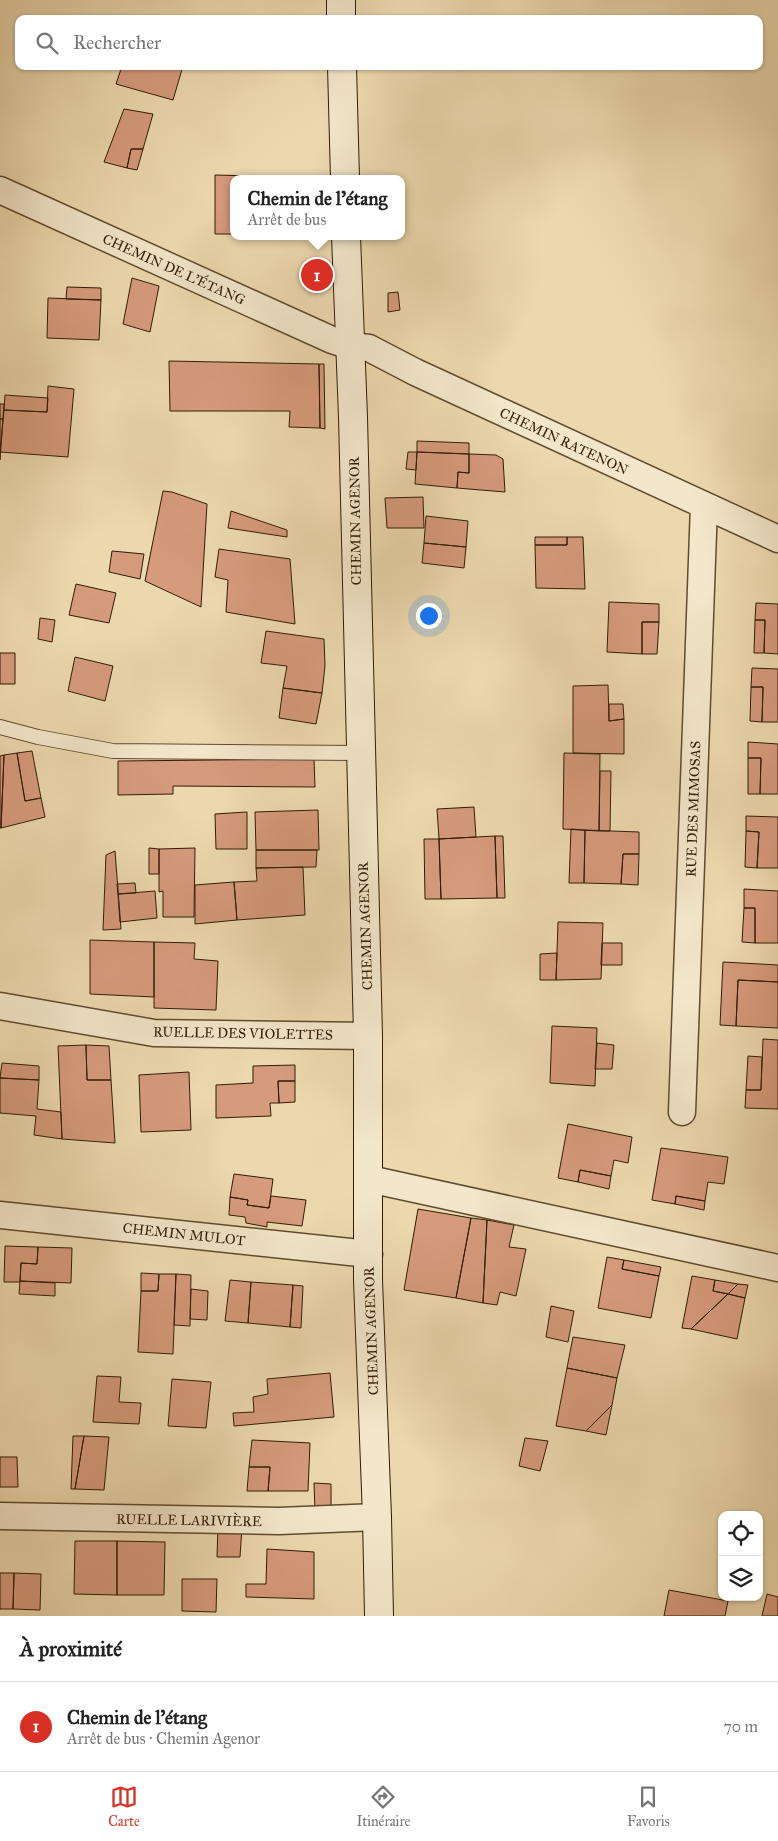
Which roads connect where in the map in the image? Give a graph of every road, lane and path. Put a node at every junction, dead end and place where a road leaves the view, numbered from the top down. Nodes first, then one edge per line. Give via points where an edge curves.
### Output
1 (341, 0) edge
2 (341, 15) edge
3 (342, 70) edge
4 (344, 175) edge
5 (0, 190) edge
6 (346, 240) edge
7 (350, 346) junction
8 (704, 505) junction
9 (778, 539) edge
10 (0, 727) edge
11 (360, 753) junction
12 (0, 1006) edge
13 (368, 1036) junction
14 (682, 1112) dead end
15 (369, 1179) junction
16 (0, 1215) edge
17 (368, 1254) junction
18 (778, 1268) edge
19 (0, 1516) edge
20 (377, 1517) junction
21 (379, 1616) edge

1 - 2 main road
3 - 4 main road
5 - 7 street, CHEMIN DE L'ÉTANG
6 - 7 main road, CHEMIN AGENOR
7 - 8 street, CHEMIN RATENON via 369,348 414,372
7 - 11 main road, CHEMIN AGENOR
8 - 9 street, CHEMIN RATENON
8 - 14 street, RUE DES MIMOSAS
10 - 11 lane via 112,751
11 - 13 main road, CHEMIN AGENOR
12 - 13 street, RUELLE DES VIOLETTES via 154,1032
13 - 15 main road, CHEMIN AGENOR
15 - 17 main road, CHEMIN AGENOR
15 - 18 street
16 - 17 street, CHEMIN MULOT
17 - 20 main road, CHEMIN AGENOR
19 - 20 street, RUELLE LARIVIÈRE via 279,1521
20 - 21 main road, CHEMIN AGENOR

